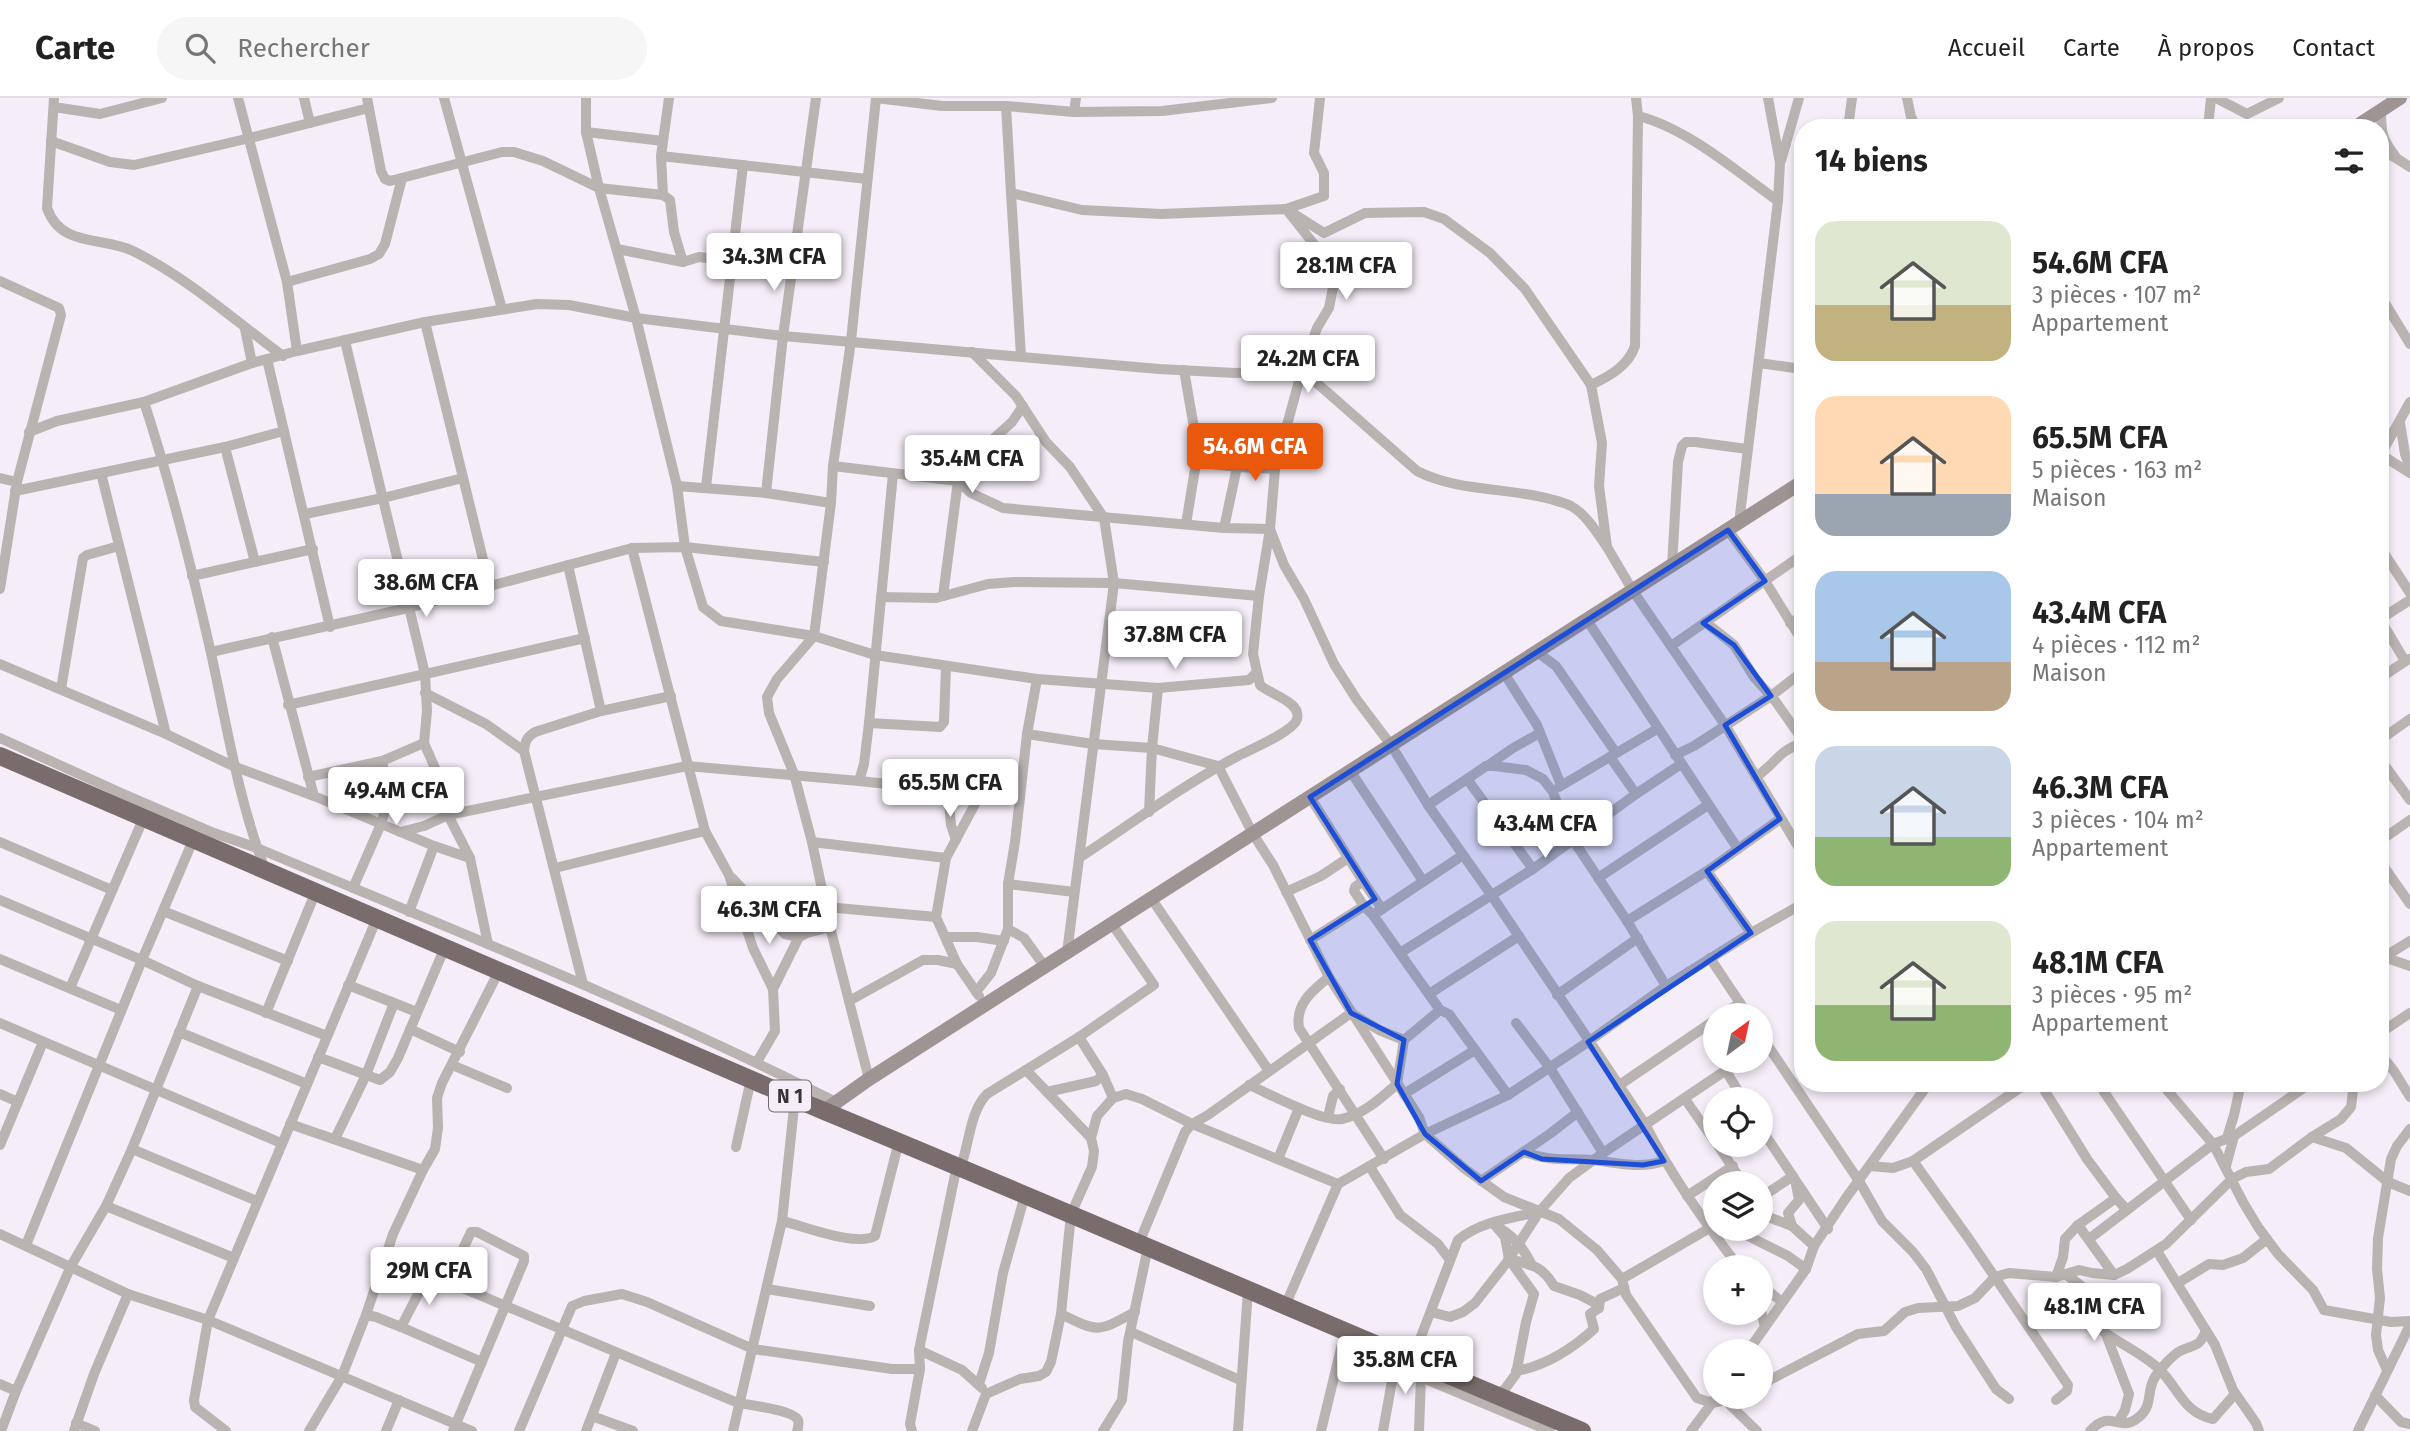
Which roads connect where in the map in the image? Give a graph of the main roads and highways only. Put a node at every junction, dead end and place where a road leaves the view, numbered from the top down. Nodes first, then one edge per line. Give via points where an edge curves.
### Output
1 (0, 756) edge
2 (1582, 1431) edge

1 - 2 highway, N 1 via 499,971 754,1070 795,1098 830,1106 899,1141 1401,1360

